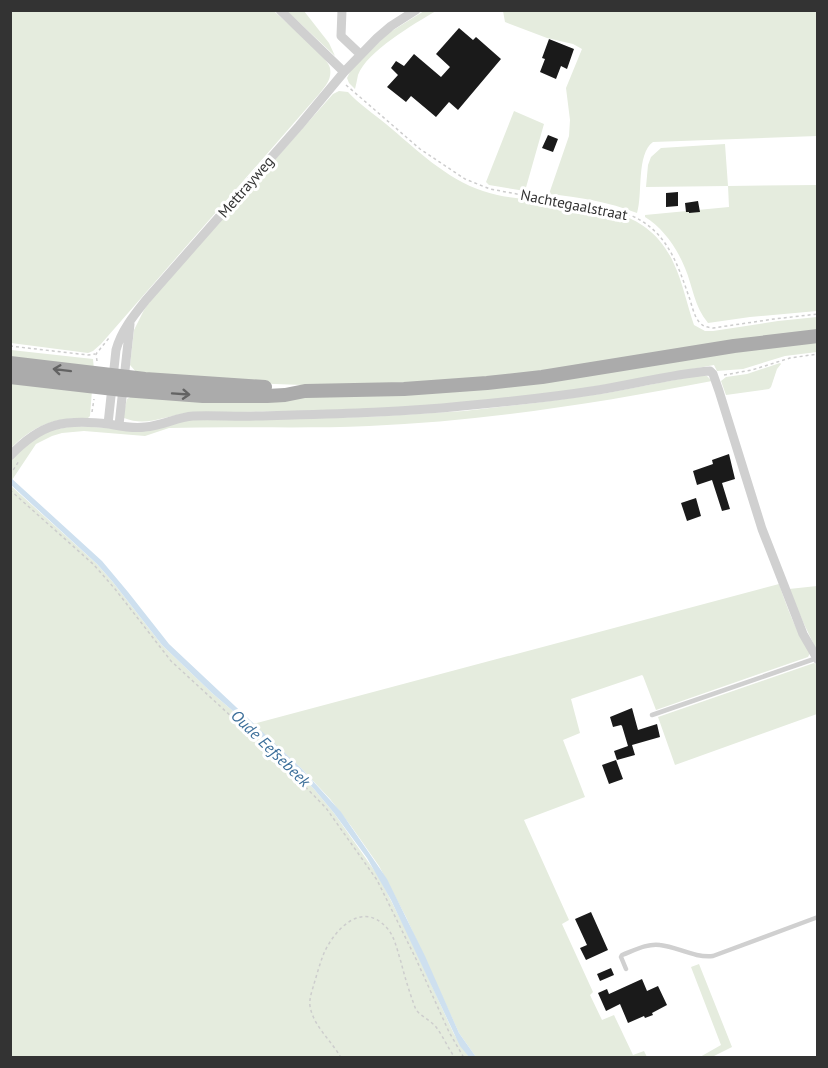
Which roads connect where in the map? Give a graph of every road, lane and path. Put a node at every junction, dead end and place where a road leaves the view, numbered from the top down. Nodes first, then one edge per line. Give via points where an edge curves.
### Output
1 (280, 10) edge
2 (342, 10) edge
3 (416, 10) edge
4 (360, 54) junction
5 (341, 75) junction
6 (818, 314) edge
7 (818, 336) edge
8 (10, 346) edge
9 (96, 354) dead end
10 (818, 354) edge
11 (10, 363) edge
12 (10, 377) edge
13 (714, 377) junction
14 (118, 383) junction
15 (108, 424) junction
16 (118, 425) junction
17 (10, 456) edge
18 (10, 490) edge
19 (817, 659) edge
20 (652, 715) dead end
21 (818, 917) edge
22 (626, 969) dead end
23 (341, 1058) edge
24 (454, 1058) edge
25 (464, 1058) edge

1 - 5 street
2 - 4 street via 341,36
3 - 4 street, Mettrayweg
4 - 5 street, Mettrayweg
5 - 6 path, Nachtegaalstraat via 420,149 465,179 490,189 642,220 669,249 698,321 704,326
5 - 14 street, Mettrayweg via 131,319
7 - 14 main road via 542,376 404,389 305,391
8 - 9 path
10 - 13 path
14 -> 11 main road
12 - 14 main road
13 - 16 street via 709,370 548,397 379,413 192,416 142,428
13 - 19 street via 762,530 803,634
14 - 15 street, Mettrayweg
14 - 16 street, Mettrayweg
15 - 16 street
15 - 17 street via 65,422 50,426
18 - 25 path via 93,564 171,661 326,808 377,880
19 - 20 lane
21 - 22 lane via 713,956 649,946 622,955
23 - 24 path via 316,1022 309,1000 331,942 350,921 364,916 380,921 391,933 416,1010 438,1030

